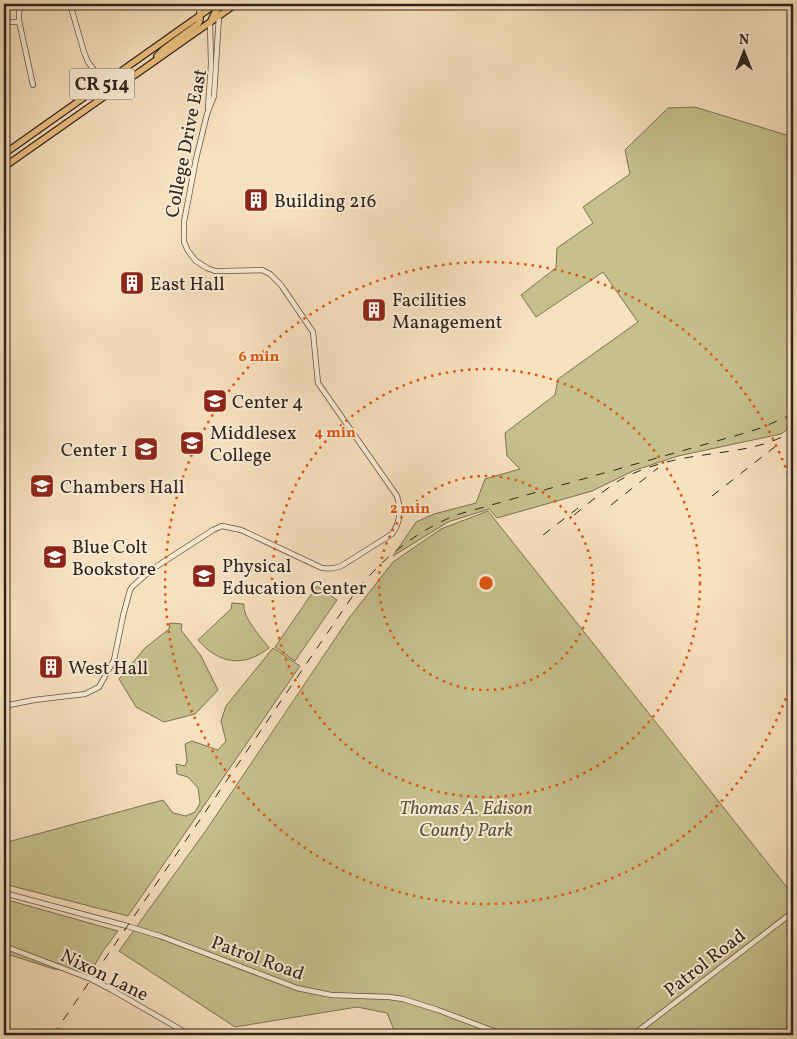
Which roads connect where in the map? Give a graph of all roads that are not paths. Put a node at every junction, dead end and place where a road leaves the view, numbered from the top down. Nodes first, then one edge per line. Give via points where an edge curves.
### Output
1 (23, 4) edge
2 (70, 4) edge
3 (198, 4) edge
4 (216, 4) edge
5 (222, 4) edge
6 (236, 4) edge
7 (200, 14) junction
8 (219, 16) junction
9 (4, 22) edge
10 (19, 22) junction
11 (210, 23) junction
12 (147, 66) junction
13 (104, 83) junction
14 (33, 85) dead end
15 (207, 114) junction
16 (4, 154) edge
17 (4, 167) edge
18 (4, 706) edge
19 (4, 893) edge
20 (793, 912) edge
21 (4, 946) edge
22 (190, 1035) edge
23 (504, 1035) edge
24 (633, 1035) edge

1 - 10 street
2 - 13 street via 88,62
3 - 7 street
4 - 7 main road, CR 514
5 - 11 main road
6 - 8 main road, CR 514
7 - 12 main road via 198,24
7 - 13 main road, CR 514
8 - 11 main road, CR 514
8 - 15 street, College Drive East via 214,96
9 - 10 street
10 - 14 street
11 - 12 main road, CR 514
11 - 15 street
12 - 17 main road, CR 514
13 - 16 main road, CR 514
15 - 18 street, College Drive East via 184,222 184,242 188,252 196,261 215,271 262,270 281,285 313,332 318,383 397,496 400,512 396,528 348,563 330,569 240,530 222,526 213,530 151,570 130,590 114,660 99,687 85,694
19 - 23 street, Patrol Road via 160,936 297,988 331,995 403,999
20 - 24 street, Patrol Road
21 - 22 street, Nixon Lane via 91,979

